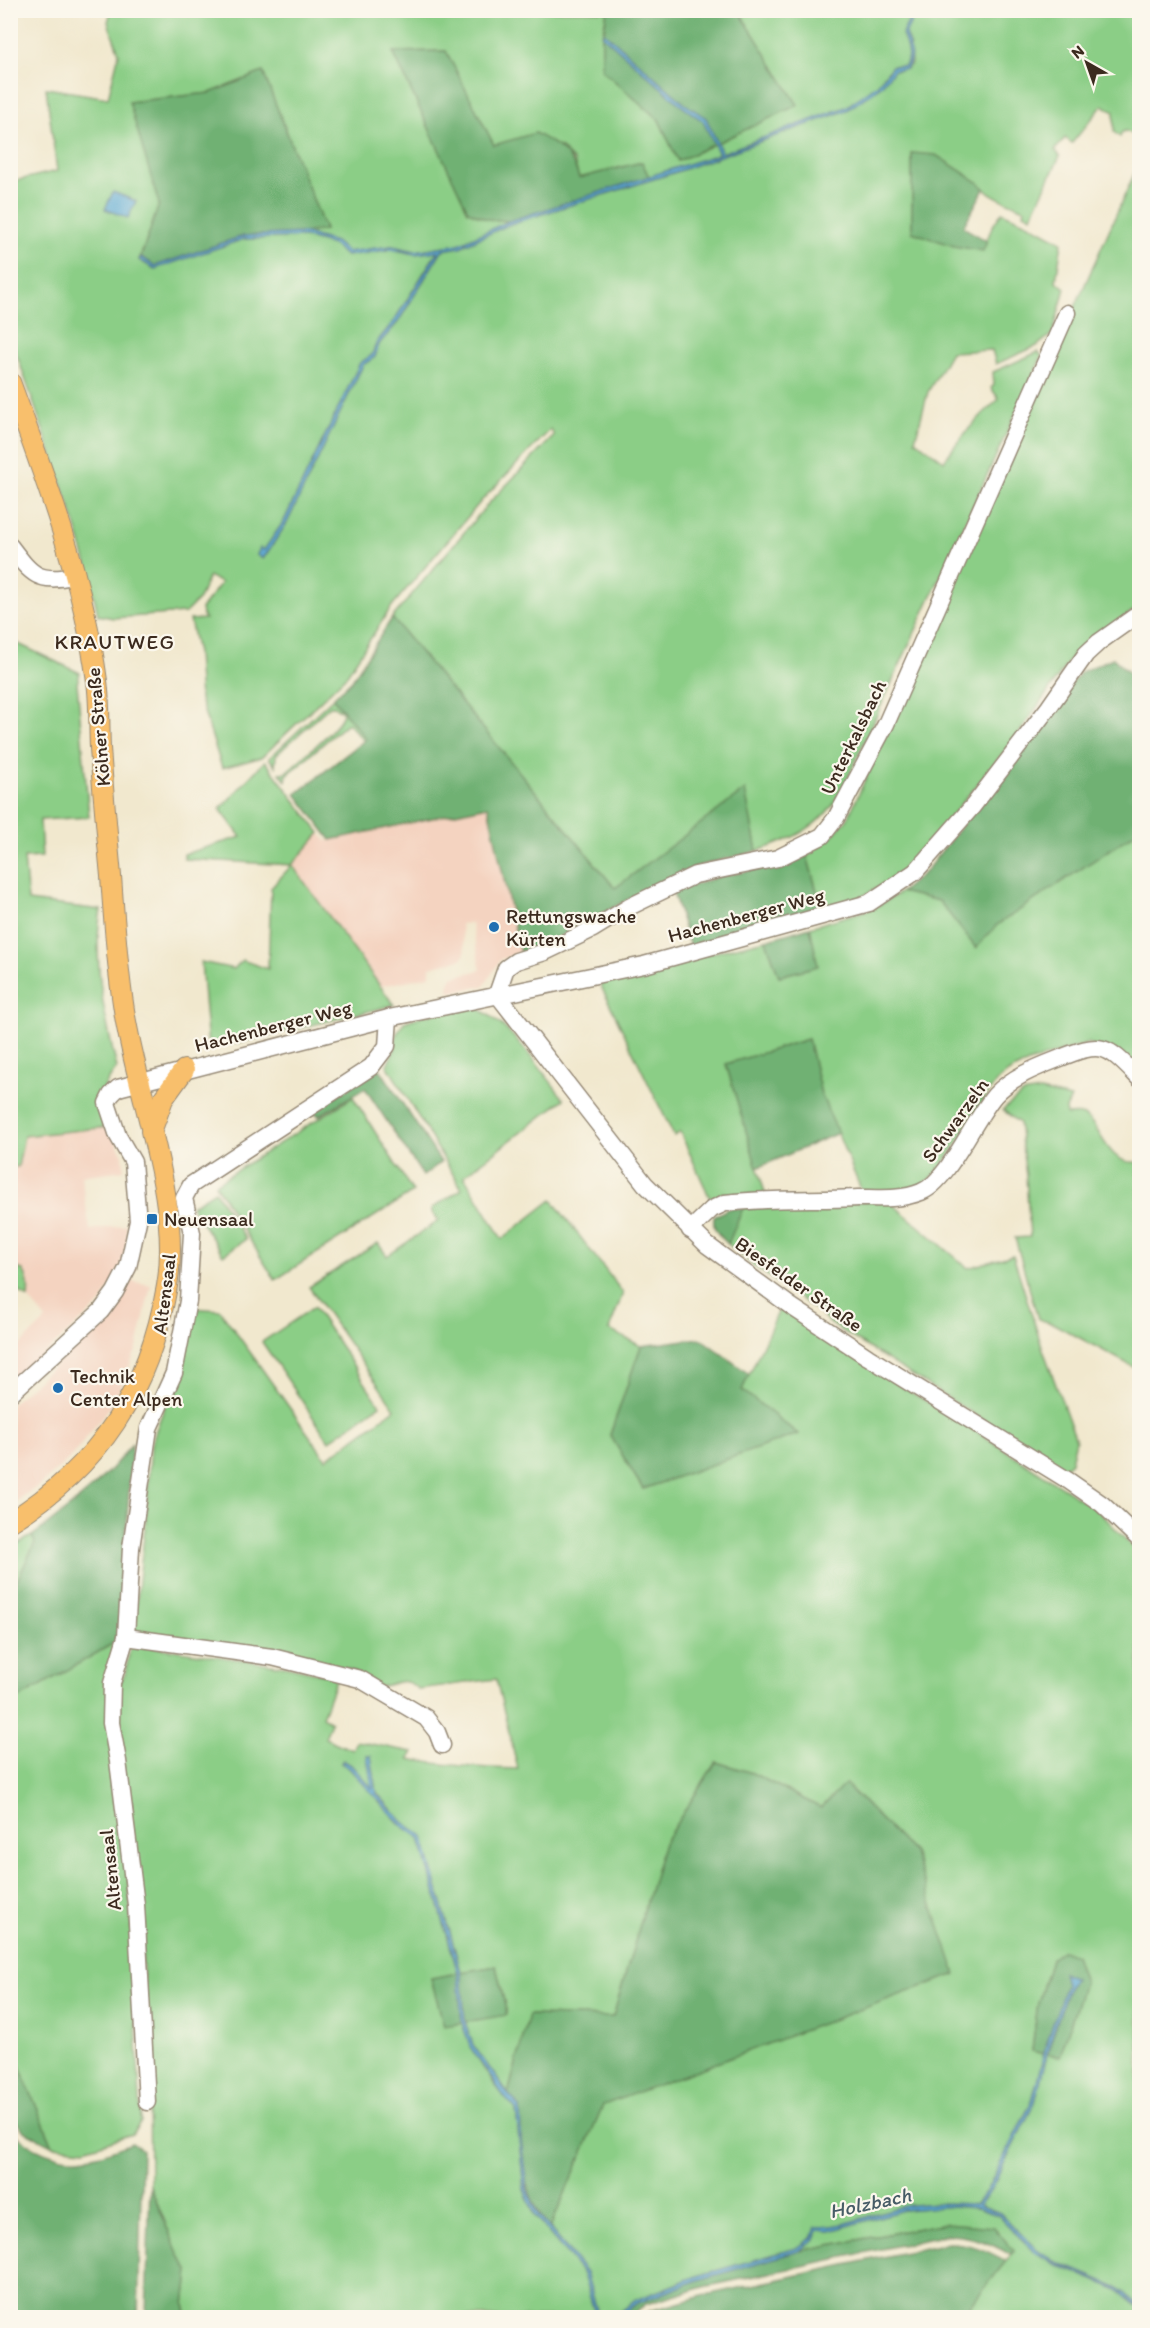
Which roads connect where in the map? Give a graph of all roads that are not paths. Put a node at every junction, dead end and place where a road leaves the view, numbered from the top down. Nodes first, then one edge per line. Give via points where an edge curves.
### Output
1 (1067, 313) dead end
2 (10, 382) edge
3 (10, 546) edge
4 (74, 576) junction
5 (1140, 614) edge
6 (497, 994) junction
7 (389, 1018) junction
8 (184, 1070) junction
9 (1140, 1079) edge
10 (139, 1082) junction
11 (151, 1132) junction
12 (690, 1230) junction
13 (10, 1394) edge
14 (10, 1522) edge
15 (1140, 1540) edge
16 (126, 1637) junction
17 (442, 1745) dead end
18 (147, 2102) dead end

1 - 6 street, Unterkalsbach via 886,724 836,818 822,836 778,858 696,875 545,952 516,961 506,968
2 - 4 main road, Kölner Straße via 42,468
3 - 4 street via 42,578
4 - 10 main road, Kölner Straße via 98,683 119,974
5 - 6 street, Hachenberger Weg via 1086,654 973,806 915,872 869,903 644,965
6 - 7 street, Hachenberger Weg
6 - 12 street, Biesfelder Straße via 645,1184
7 - 8 street, Hachenberger Weg
7 - 16 street, Altensaal via 387,1046 371,1067 187,1190 184,1198 192,1233 188,1301 174,1373 149,1428 131,1548
8 - 10 street, Hachenberger Weg
8 - 11 main road via 164,1099
9 - 12 street, Schwarzeln via 1108,1050 1091,1047 1069,1054 1034,1068 1005,1086 986,1107 940,1178 921,1192 909,1196 725,1203 712,1209
10 - 11 main road, Kölner Straße
10 - 13 street via 118,1088 107,1103 118,1136 133,1162 138,1221 128,1267 101,1311
11 - 14 main road, Kölner Straße via 165,1193 171,1245 167,1285 152,1347 137,1386 98,1448 58,1488
12 - 15 street, Biesfelder Straße via 723,1259 792,1307 1069,1481 1102,1504
16 - 17 street via 272,1657 360,1679 426,1718
16 - 18 street, Altensaal via 112,1683 111,1723 136,1905

